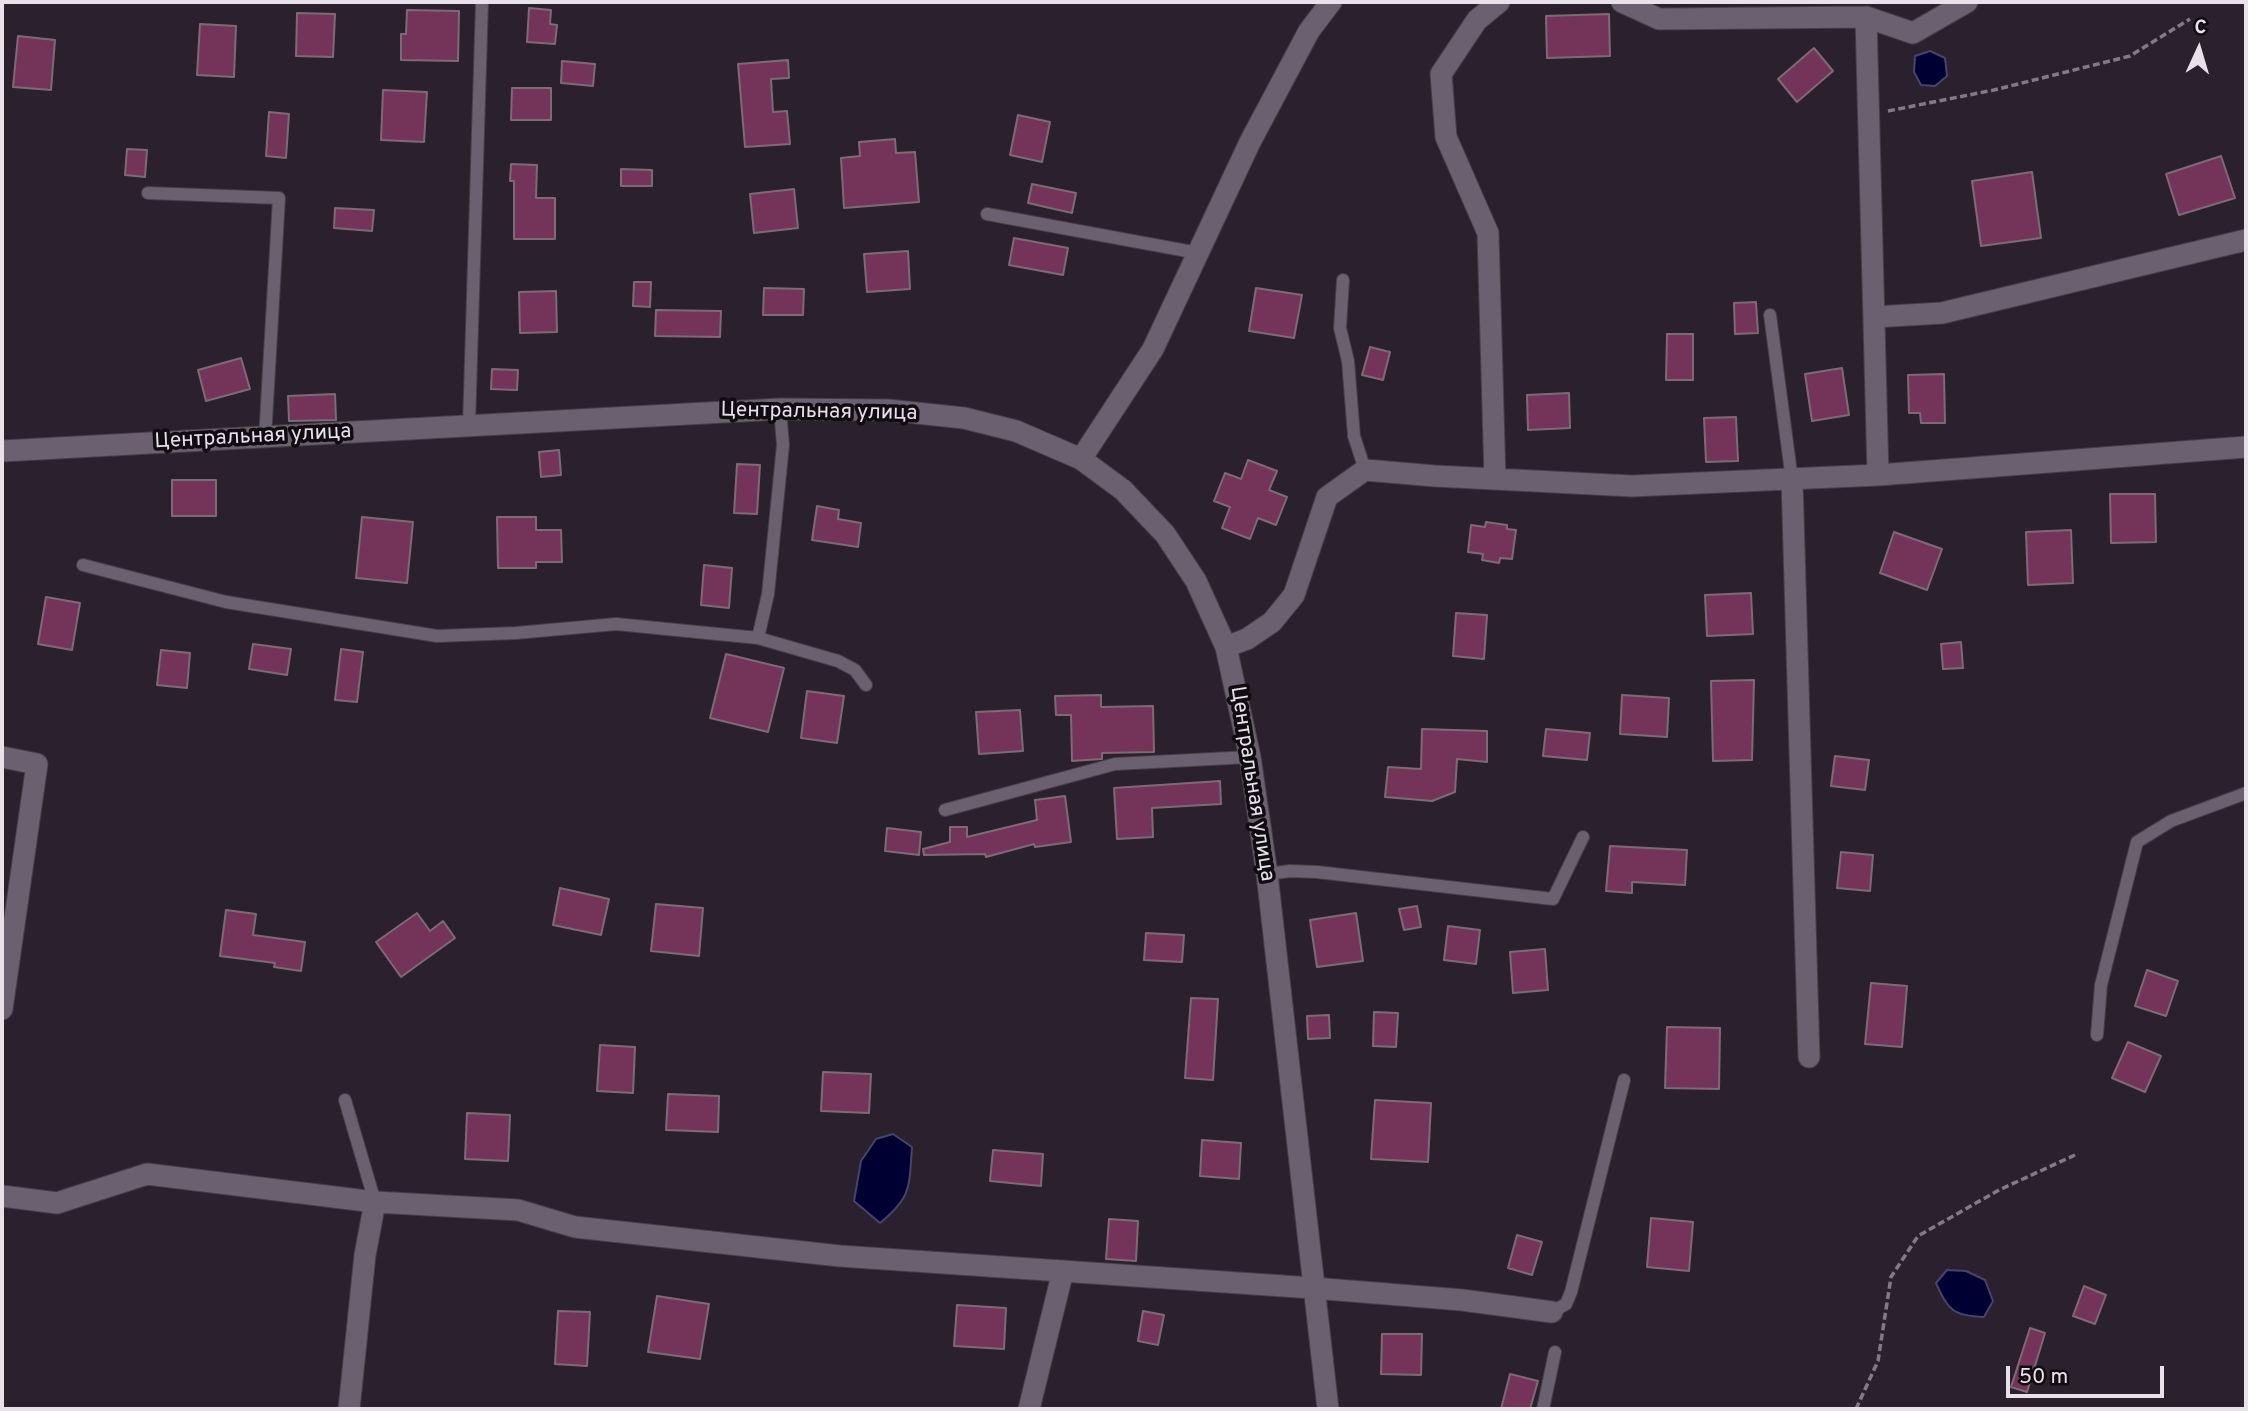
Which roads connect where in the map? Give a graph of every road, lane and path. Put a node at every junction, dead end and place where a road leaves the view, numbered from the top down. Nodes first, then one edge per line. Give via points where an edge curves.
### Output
1 (482, 2) edge
2 (1331, 2) edge
3 (1499, 2) edge
4 (1622, 2) edge
5 (1967, 2) edge
6 (1866, 17) junction
7 (2190, 19) dead end
8 (1868, 115) junction
9 (148, 193) dead end
10 (986, 214) dead end
11 (2246, 240) edge
12 (1198, 253) junction
13 (1343, 280) dead end
14 (1770, 314) dead end
15 (1874, 317) junction
16 (780, 409) junction
17 (469, 425) junction
18 (265, 438) junction
19 (2246, 447) edge
20 (2, 451) edge
21 (1081, 459) junction
22 (1364, 470) junction
23 (1878, 475) junction
24 (1495, 479) junction
25 (1792, 481) junction
26 (83, 565) dead end
27 (758, 638) junction
28 (1226, 647) junction
29 (866, 685) dead end
30 (2, 757) edge
31 (1250, 758) junction
32 (2246, 793) edge
33 (945, 810) dead end
34 (1583, 837) dead end
35 (1267, 874) junction
36 (2, 1009) edge
37 (2097, 1035) dead end
38 (1809, 1057) dead end
39 (1624, 1080) dead end
40 (345, 1100) dead end
41 (2075, 1155) dead end
42 (2, 1196) edge
43 (375, 1202) junction
44 (1063, 1271) junction
45 (1313, 1288) junction
46 (1552, 1312) joint
47 (1555, 1352) dead end
48 (349, 1409) edge
49 (1029, 1409) edge
50 (1328, 1409) edge
51 (1543, 1409) edge
52 (1856, 1409) edge

1 - 17 lane
2 - 12 street via 1309,31
3 - 24 street via 1477,20 1441,74 1446,136 1488,233
4 - 6 street via 1659,19
5 - 6 street via 1913,33
6 - 8 street
7 - 8 path via 2130,56
8 - 15 street
9 - 18 lane via 279,198
10 - 12 lane
11 - 15 street via 1942,313
12 - 21 street via 1153,349
13 - 22 lane via 1340,328 1348,360 1354,436
14 - 25 lane
15 - 23 street
16 - 17 street, Центральная улица
16 - 21 street, Центральная улица via 888,410 964,418 1016,431
16 - 27 lane via 781,459 768,594
17 - 18 street, Центральная улица
18 - 20 street, Центральная улица
19 - 23 street
21 - 28 street, Центральная улица via 1123,490 1165,534 1196,580
22 - 24 street
22 - 28 street via 1327,497 1294,595 1272,622
23 - 25 street
24 - 25 street via 1632,486
25 - 38 street
26 - 27 lane via 226,602 437,636 617,624
27 - 29 lane via 838,661 855,670
28 - 31 street, Центральная улица
30 - 36 street via 37,764
31 - 33 lane via 1115,764
31 - 35 street, Центральная улица
32 - 37 lane via 2171,821 2137,842 2101,985
34 - 35 lane via 1553,899 1317,872
35 - 45 street, Центральная улица
39 - 46 lane via 1571,1292 1566,1304
40 - 43 lane
41 - 52 path via 1999,1190 1918,1236 1891,1277 1878,1361
42 - 43 street via 57,1203 147,1174
43 - 44 street via 518,1210 575,1227 840,1256
43 - 48 street
44 - 45 street
44 - 49 street
45 - 46 street
45 - 50 street, Центральная улица
47 - 51 lane

